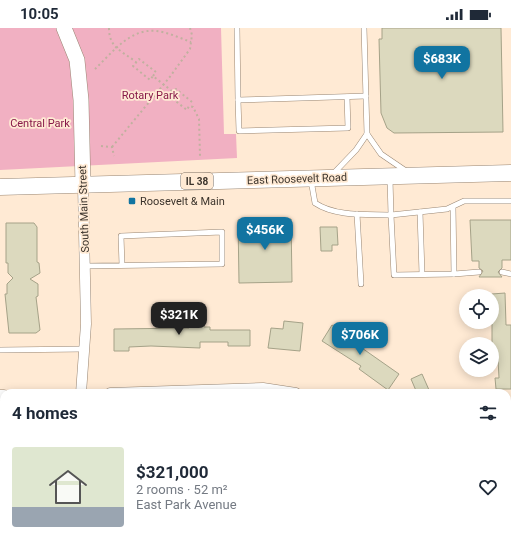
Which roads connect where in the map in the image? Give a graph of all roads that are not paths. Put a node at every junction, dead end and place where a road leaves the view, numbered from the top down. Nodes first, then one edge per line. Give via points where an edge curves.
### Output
1 (64, 28) edge
2 (237, 28) edge
3 (364, 28) edge
4 (366, 96) junction
5 (347, 97) junction
6 (238, 100) junction
7 (367, 134) junction
8 (511, 173) edge
9 (390, 176) junction
10 (414, 176) junction
11 (311, 178) junction
12 (329, 178) junction
13 (83, 185) junction
14 (0, 187) edge
15 (511, 201) edge
16 (453, 207) junction
17 (420, 212) junction
18 (357, 214) junction
19 (391, 215) junction
20 (122, 265) junction
21 (86, 266) junction
22 (479, 272) dead end
23 (502, 272) dead end
24 (422, 274) junction
25 (454, 274) junction
26 (511, 274) edge
27 (361, 284) dead end
28 (85, 349) junction
29 (0, 350) edge
30 (81, 389) edge

1 - 13 street, South Main Street via 77,60 81,100
2 - 6 lane
3 - 4 lane
4 - 5 lane
4 - 7 lane
5 - 6 lane
5 - 6 lane via 348,128 239,131
7 - 10 lane via 381,154
7 - 12 lane via 356,150
8 - 10 main road, East Roosevelt Road / IL 38
9 - 10 main road, East Roosevelt Road / IL 38
9 - 12 main road, East Roosevelt Road / IL 38
9 - 19 lane
11 - 12 main road, East Roosevelt Road / IL 38
11 - 13 main road, East Roosevelt Road / IL 38
11 - 18 lane via 315,203 324,209
13 - 14 main road, IL 38
13 - 21 street, South Main Street
15 - 16 lane via 464,201
16 - 17 lane
16 - 25 lane
17 - 19 lane
17 - 24 lane
18 - 19 lane
18 - 27 lane
19 - 24 lane via 394,275
20 - 20 lane via 222,264 222,232 120,236
20 - 21 lane
21 - 28 street, South Main Street
22 - 25 lane
23 - 26 lane
24 - 25 lane
28 - 29 lane
28 - 30 street, South Main Street

